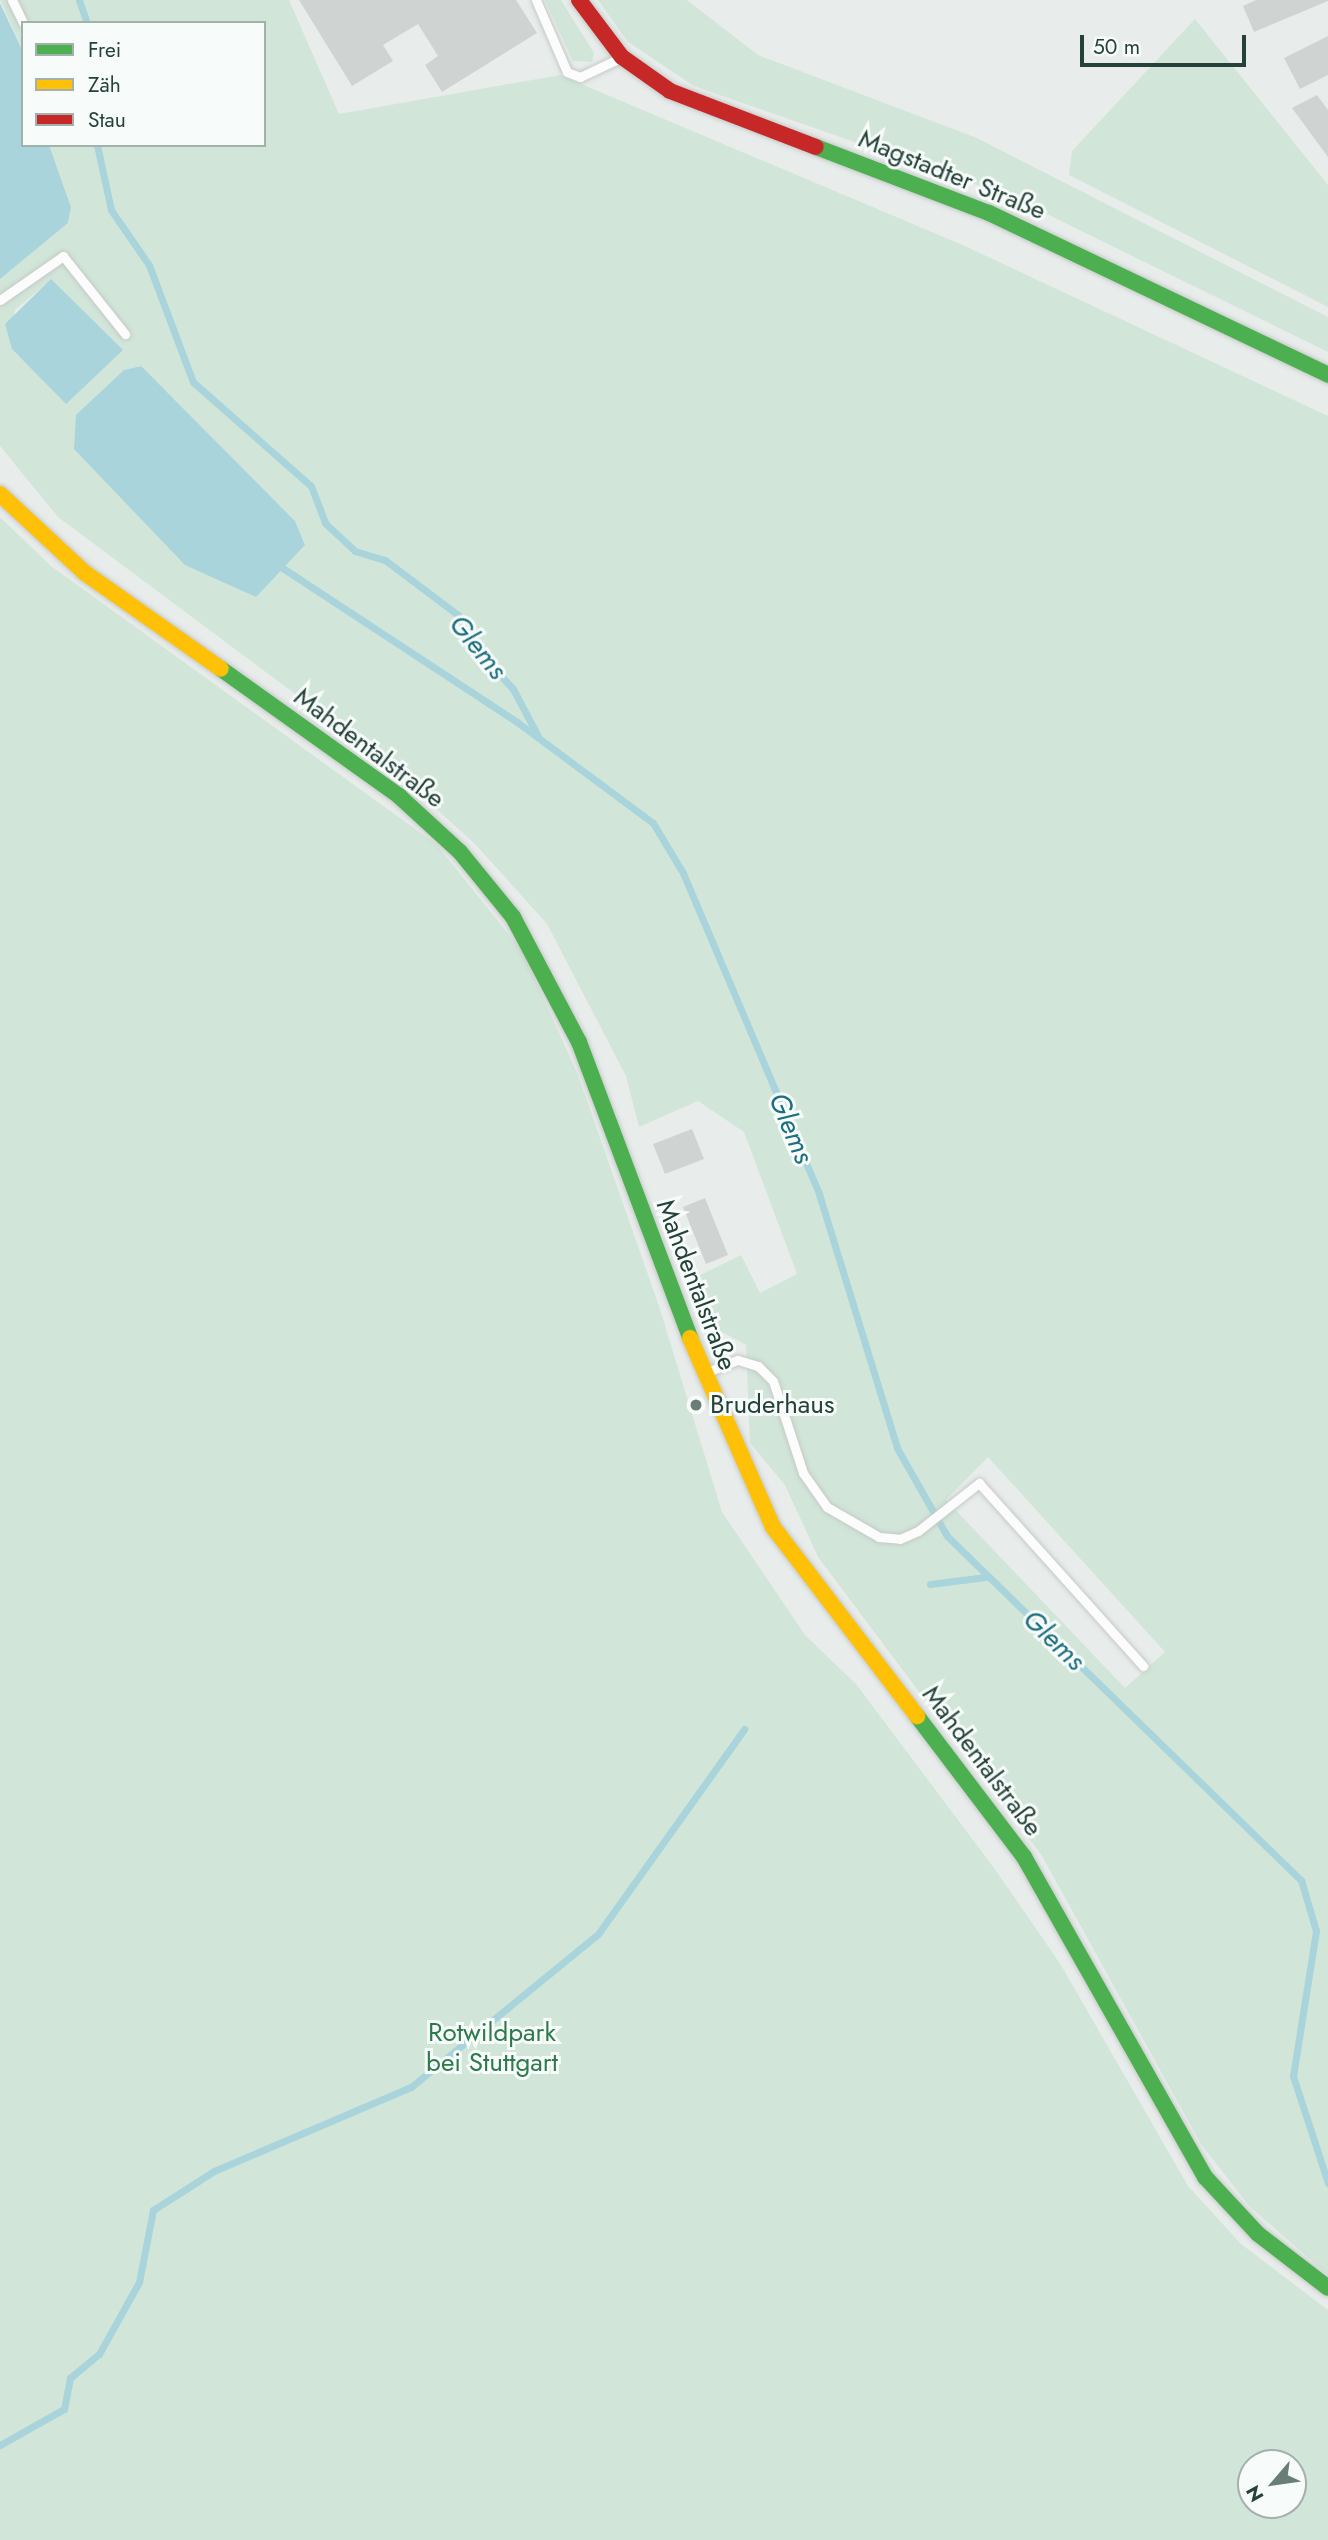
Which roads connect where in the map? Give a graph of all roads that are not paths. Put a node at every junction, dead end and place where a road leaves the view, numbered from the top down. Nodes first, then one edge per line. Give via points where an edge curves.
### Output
1 (12, 0) edge
2 (536, 0) edge
3 (579, 0) edge
4 (22, 21) edge
5 (622, 57) junction
6 (0, 300) edge
7 (125, 334) dead end
8 (1328, 375) edge
9 (0, 494) edge
10 (703, 1374) junction
11 (1143, 1666) dead end
12 (1328, 2288) edge

1 - 4 lane
2 - 5 lane via 559,65 580,77
3 - 5 main road, Magstadter Straße
5 - 8 main road, Magstadter Straße via 709,109 989,214
6 - 7 lane via 62,256
9 - 10 main road, Mahdentalstraße via 85,573 399,796 486,883 560,999
10 - 11 lane via 738,1360 758,1366 773,1381 803,1473 827,1507 879,1537 900,1539 918,1531 979,1483
10 - 12 main road, Mahdentalstraße via 773,1527 1024,1857 1183,2145 1258,2235

